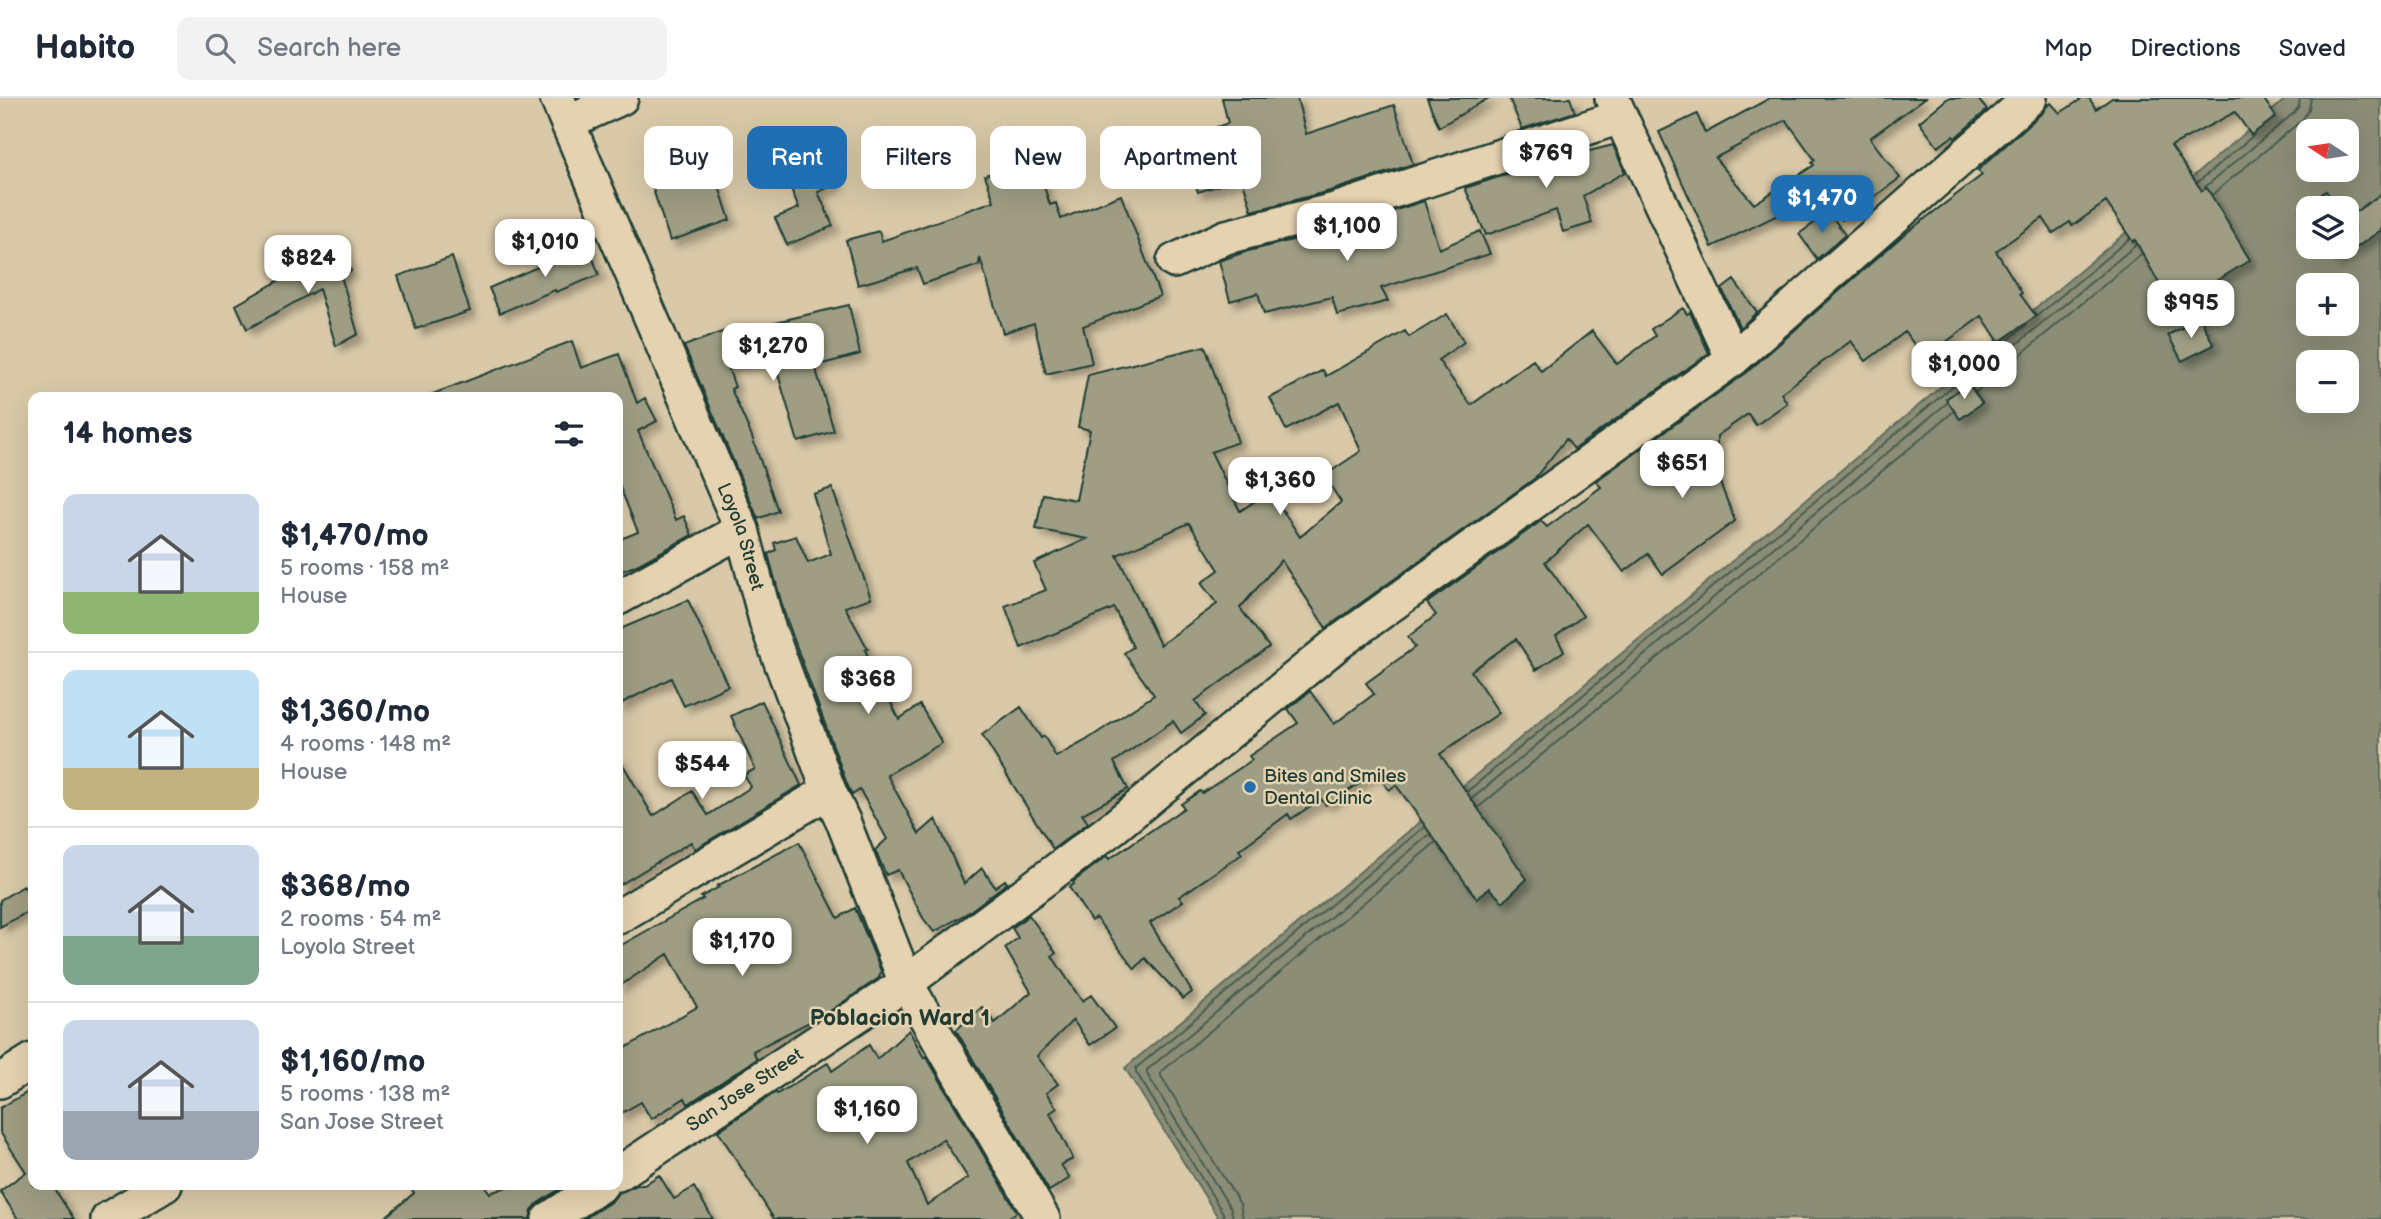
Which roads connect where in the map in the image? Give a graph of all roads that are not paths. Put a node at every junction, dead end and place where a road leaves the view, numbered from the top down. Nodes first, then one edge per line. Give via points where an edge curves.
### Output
1 (621, 98) edge
2 (2031, 98) edge
3 (1616, 107) edge
4 (562, 110) edge
5 (1174, 261) dead end
6 (1733, 359) junction
7 (743, 530) junction
8 (623, 595) edge
9 (829, 791) junction
10 (623, 914) edge
11 (906, 983) junction
12 (28, 1063) edge
13 (0, 1080) edge
14 (623, 1171) edge
15 (157, 1190) edge
16 (594, 1190) edge
17 (108, 1219) edge
18 (550, 1219) edge
19 (1043, 1219) edge

1 - 4 street
2 - 6 street, San Jose Street
3 - 5 street via 1335,210 1226,237
3 - 6 street
4 - 7 street, Loyola Street
6 - 11 street, San Jose Street via 1338,643 1114,827
7 - 8 street
7 - 9 street, Loyola Street via 766,624
9 - 10 street
9 - 11 street, Loyola Street
11 - 14 street, San Jose Street
11 - 19 street, Loyola Street
12 - 13 street
15 - 17 street
16 - 18 street

